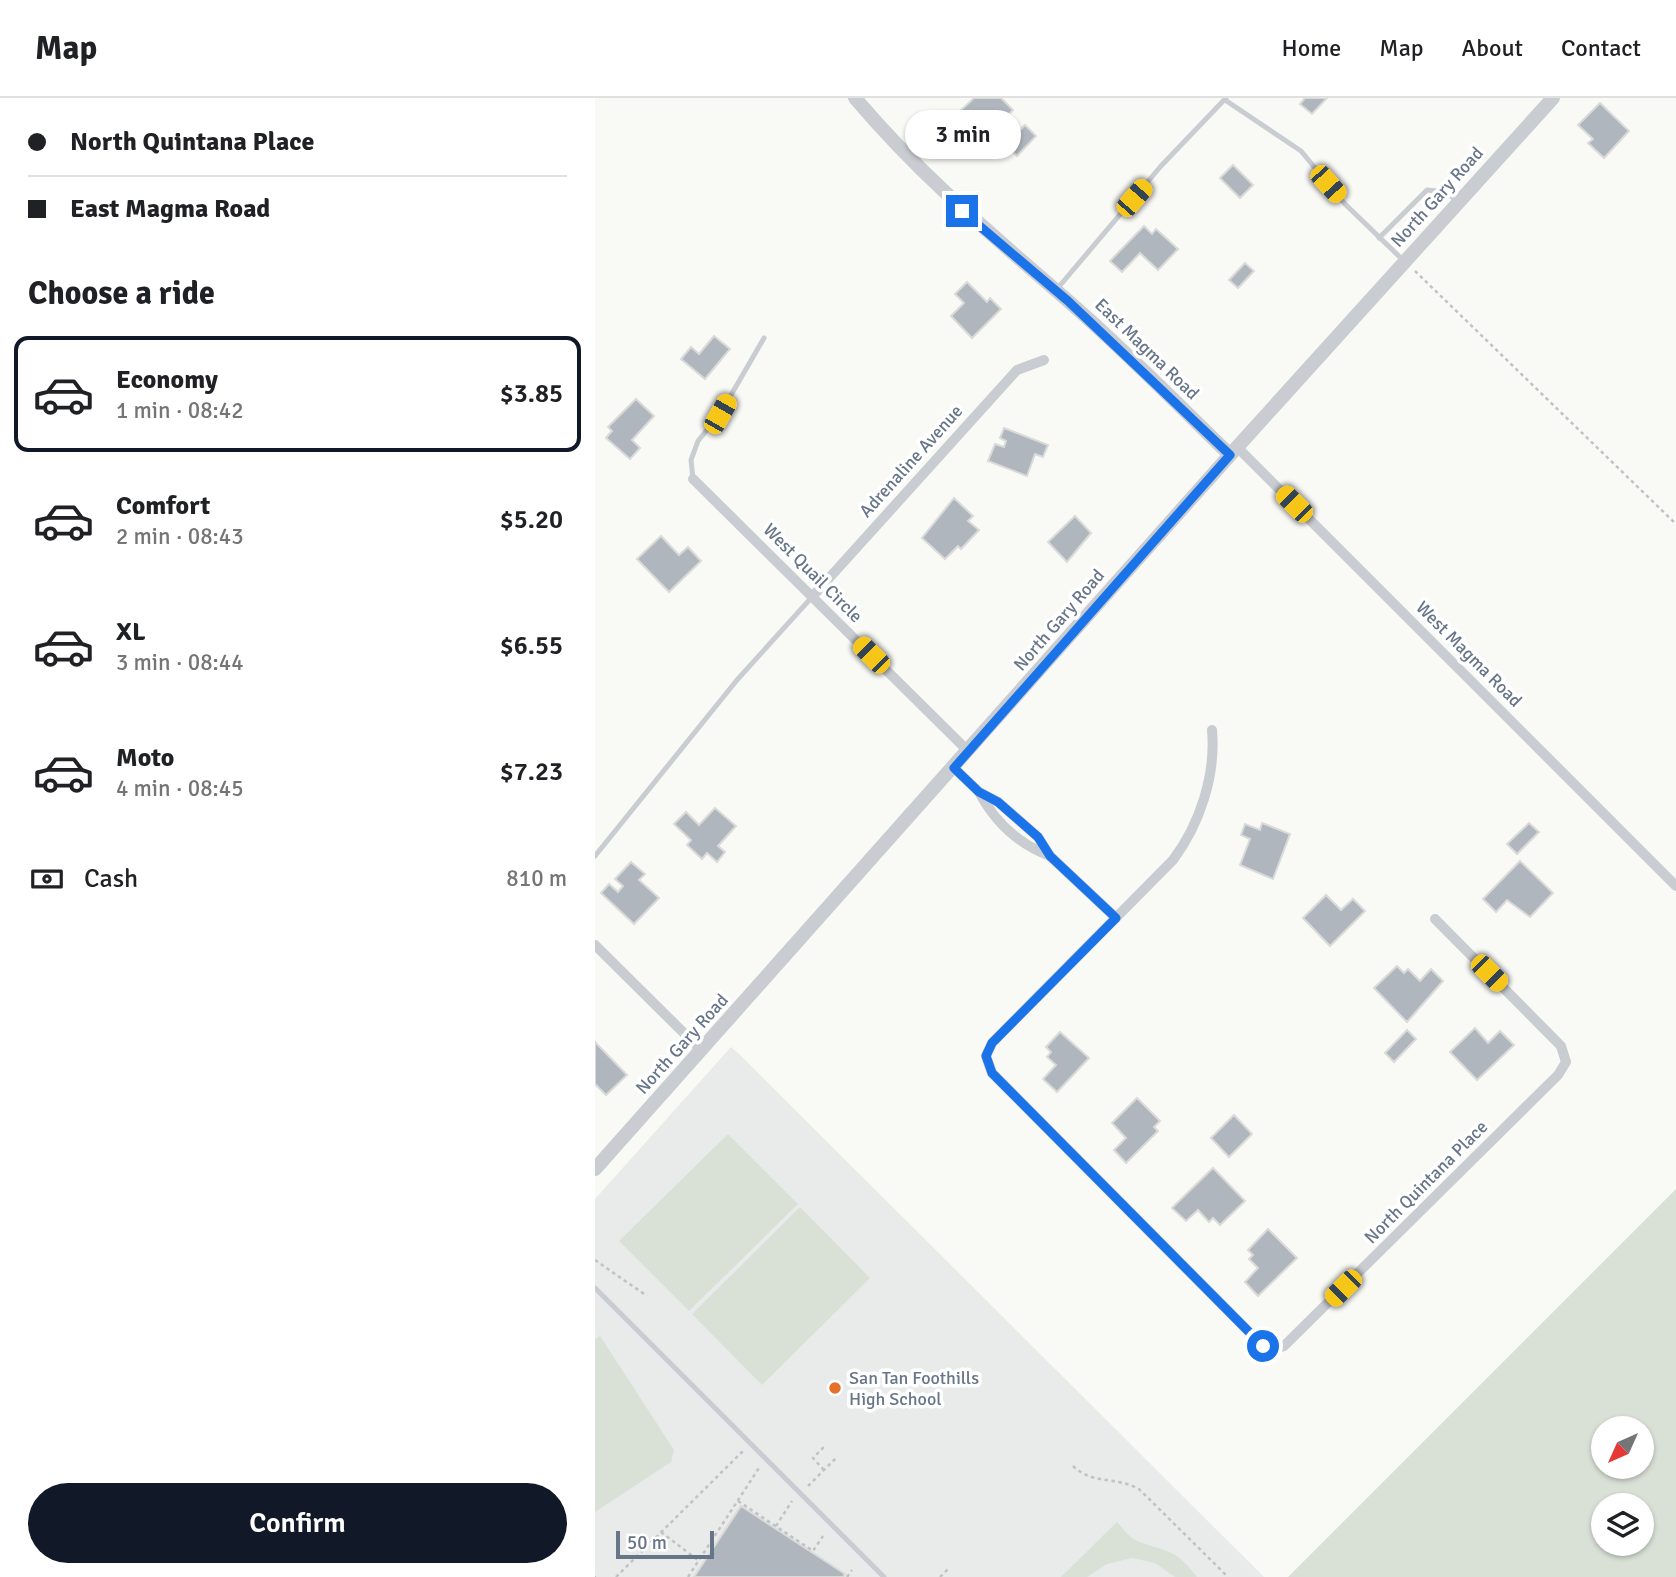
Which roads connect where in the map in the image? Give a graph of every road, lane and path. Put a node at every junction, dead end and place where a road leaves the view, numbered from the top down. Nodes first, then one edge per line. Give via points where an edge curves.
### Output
1 (855, 98) edge
2 (1553, 98) edge
3 (1225, 99) edge
4 (1458, 202) junction
5 (1379, 238) junction
6 (1405, 262) junction
7 (1055, 290) junction
8 (764, 338) dead end
9 (1044, 360) dead end
10 (1233, 451) junction
11 (693, 479) joint
12 (1676, 524) edge
13 (812, 597) junction
14 (1212, 730) dead end
15 (968, 751) junction
16 (954, 768) junction
17 (595, 856) edge
18 (1676, 886) edge
19 (1116, 918) junction
20 (1435, 919) dead end
21 (595, 945) edge
22 (702, 1051) junction
23 (595, 1168) edge
24 (595, 1260) edge
25 (595, 1288) edge
26 (647, 1296) dead end
27 (826, 1445) dead end
28 (743, 1451) dead end
29 (837, 1457) dead end
30 (1073, 1466) dead end
31 (759, 1468) dead end
32 (824, 1469) junction
33 (807, 1486) dead end
34 (738, 1501) junction
35 (792, 1501) dead end
36 (776, 1526) junction
37 (661, 1532) junction
38 (823, 1536) dead end
39 (699, 1561) junction
40 (948, 1569) dead end
41 (852, 1570) dead end
42 (616, 1577) edge
43 (688, 1577) edge
44 (847, 1577) edge
45 (884, 1577) edge
46 (940, 1577) edge
47 (1228, 1577) edge

1 - 7 street, East Magma Road via 940,190
2 - 4 street, North Gary Road
3 - 5 lane via 1301,151
3 - 7 lane
4 - 5 lane via 1447,192 1427,190
4 - 6 street, North Gary Road
5 - 6 lane
6 - 10 street, North Gary Road
6 - 12 path
7 - 10 street, East Magma Road
8 - 11 lane via 720,414 698,441 691,460
9 - 13 street, Adrenaline Avenue via 1017,370
10 - 15 street, North Gary Road
10 - 18 street, West Magma Road
11 - 13 street, West Quail Circle
13 - 15 street, West Quail Circle
13 - 17 lane via 737,680
14 - 19 street, North Quintana Place via 1215,757 1187,841
15 - 16 street, North Gary Road
16 - 19 street via 1038,837 1050,856
16 - 22 street, North Gary Road
19 - 20 street, North Quintana Place via 992,1043 986,1056 992,1073 1263,1346 1275,1349 1304,1327 1566,1062 1561,1046
21 - 22 street
22 - 23 street, North Gary Road
24 - 26 path
25 - 45 lane
27 - 32 path via 813,1458
28 - 37 path
29 - 32 path
30 - 47 path via 1087,1478 1120,1480 1139,1489
31 - 34 path
32 - 33 path
34 - 36 path
34 - 39 path
35 - 36 path
36 - 38 path via 813,1550
37 - 39 path
37 - 42 path
39 - 43 path
40 - 46 path
41 - 44 path

